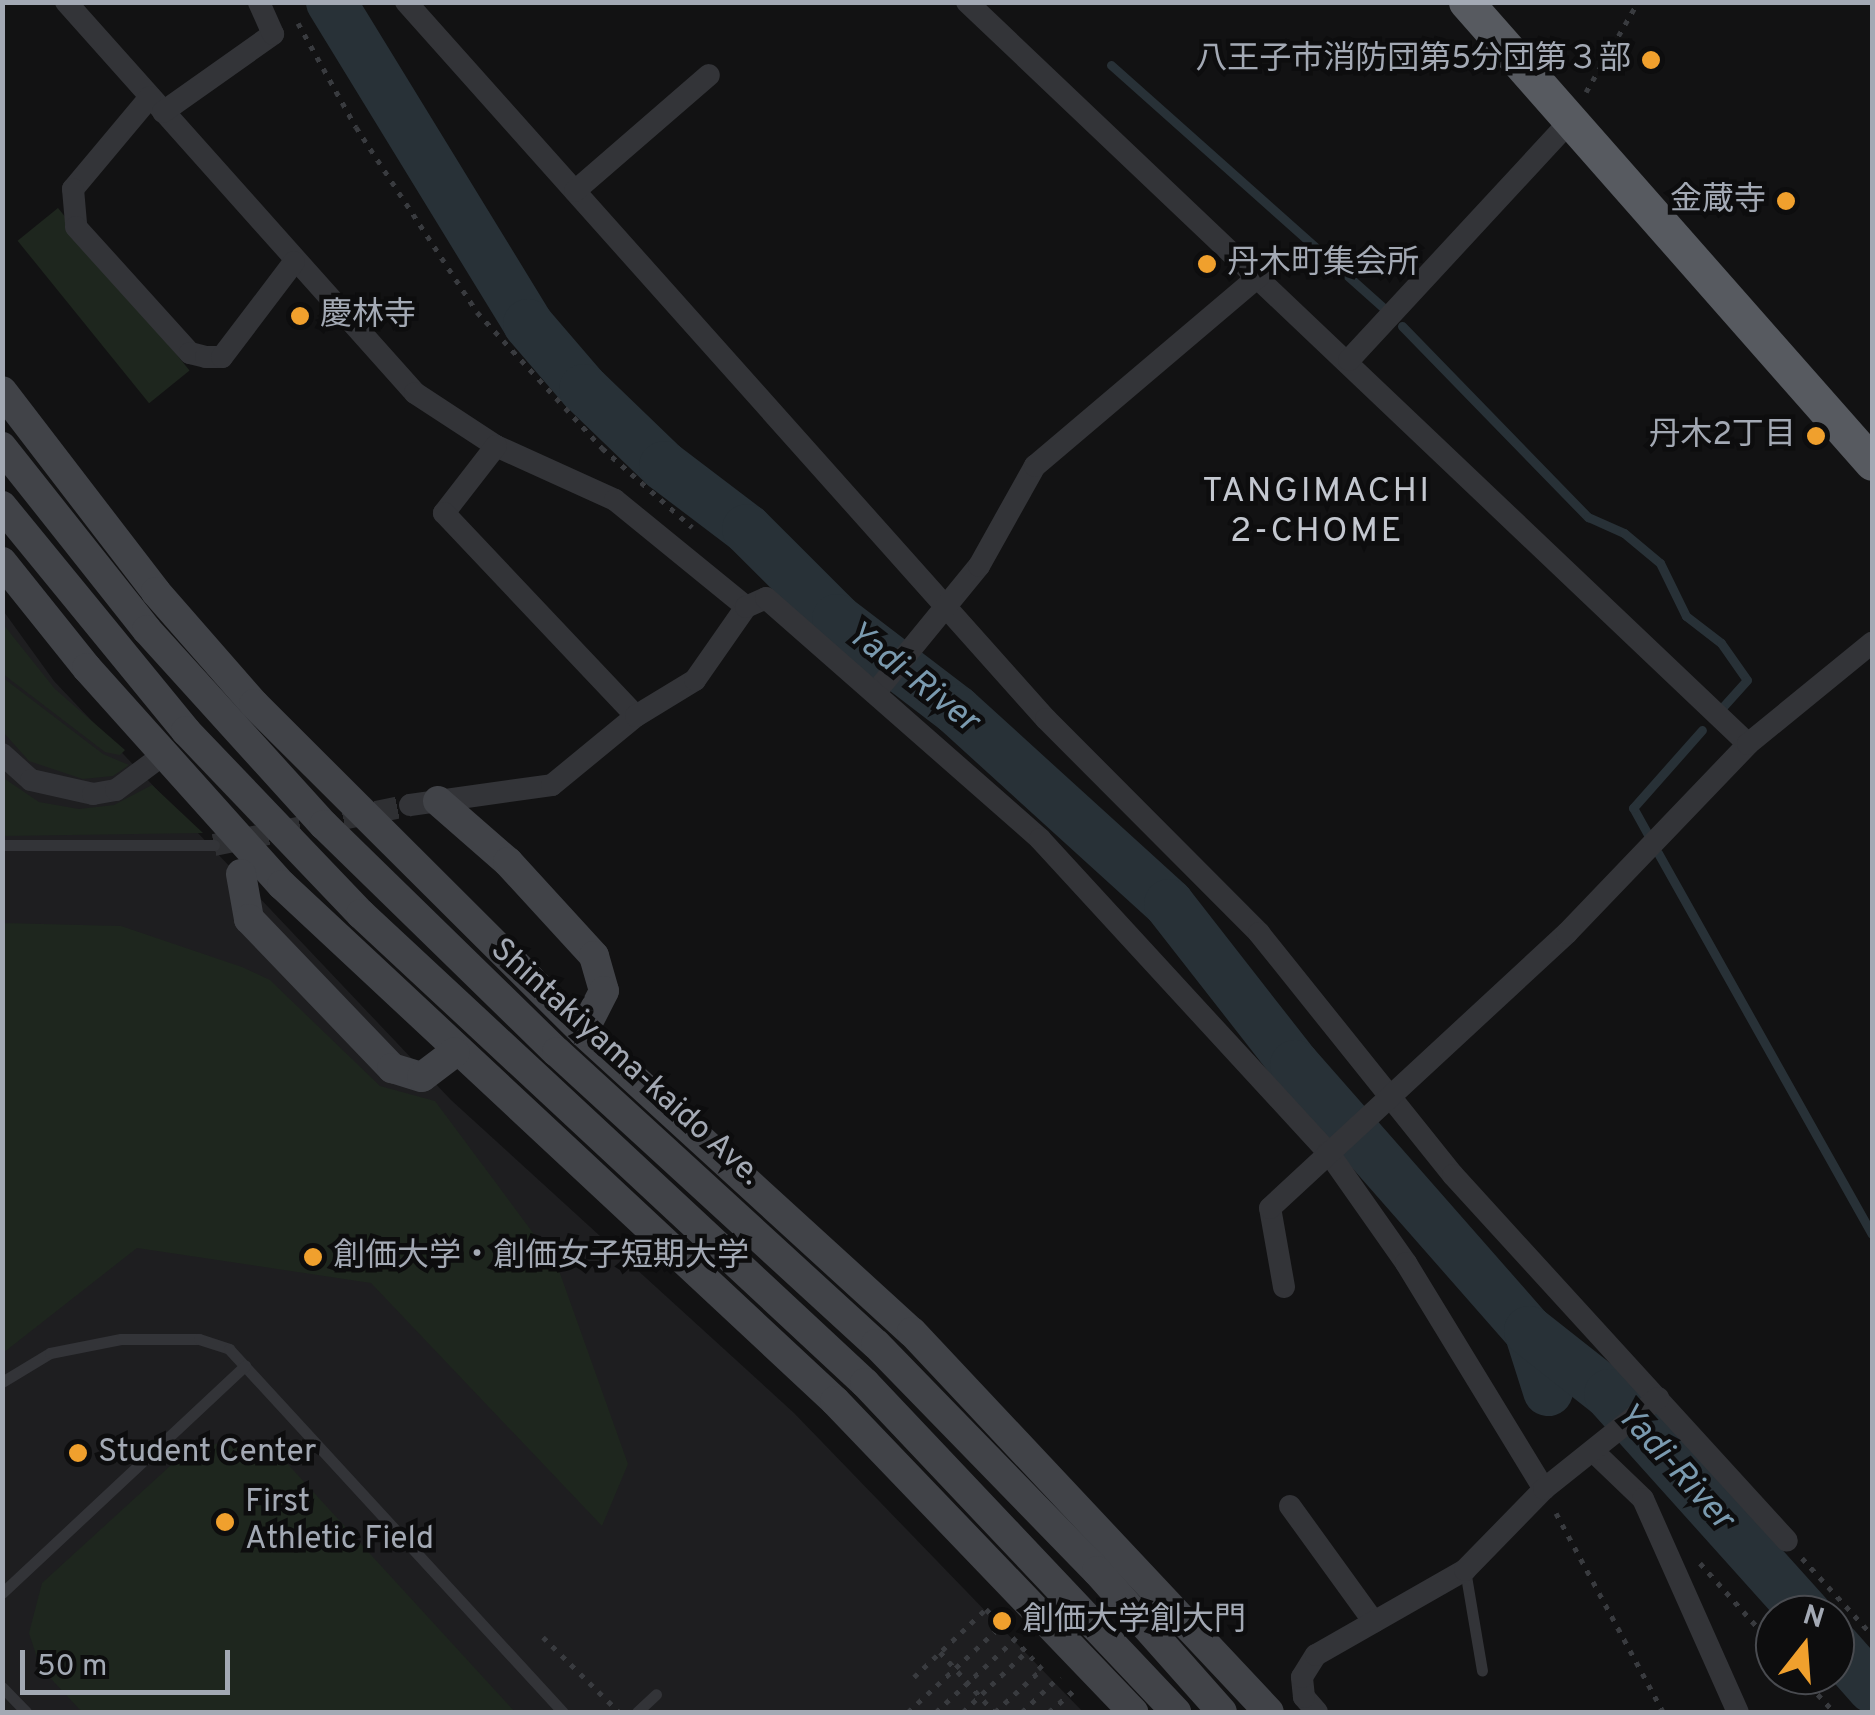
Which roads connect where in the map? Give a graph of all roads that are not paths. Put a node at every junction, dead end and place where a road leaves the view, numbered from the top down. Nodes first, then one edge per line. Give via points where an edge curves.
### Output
1 (66, 2) edge
2 (259, 2) edge
3 (406, 2) edge
4 (968, 2) edge
5 (1466, 2) edge
6 (709, 76) dead end
7 (156, 105) junction
8 (1570, 121) junction
9 (575, 192) junction
10 (294, 262) junction
11 (1260, 276) junction
12 (1349, 360) junction
13 (2, 390) edge
14 (496, 446) junction
15 (2, 447) edge
16 (1872, 463) edge
17 (2, 506) edge
18 (2, 562) edge
19 (746, 607) junction
20 (946, 608) junction
21 (1872, 644) edge
22 (881, 686) junction
23 (636, 716) junction
24 (1748, 744) junction
25 (2, 754) edge
26 (163, 756) junction
27 (424, 803) joint
28 (2, 845) edge
29 (214, 845) tunnel mouth
30 (241, 874) dead end
31 (583, 1032) junction
32 (454, 1052) junction
33 (1384, 1104) junction
34 (1332, 1150) junction
35 (1284, 1286) dead end
36 (244, 1366) junction
37 (2, 1382) edge
38 (1654, 1401) junction
39 (1600, 1446) junction
40 (1544, 1490) junction
41 (1290, 1506) dead end
42 (1787, 1541) road end
43 (1465, 1570) junction
44 (2, 1593) edge
45 (1374, 1622) junction
46 (1482, 1672) dead end
47 (2, 1687) edge
48 (656, 1694) dead end
49 (26, 1712) edge
50 (563, 1712) edge
51 (636, 1712) edge
52 (1131, 1712) edge
53 (1176, 1712) edge
54 (1222, 1712) edge
55 (1269, 1712) edge
56 (1317, 1712) edge
57 (1738, 1712) edge

1 - 7 street
2 - 7 street via 273,34
3 - 9 street
4 - 11 street
5 - 8 highway
6 - 9 street
7 - 10 street
7 - 10 street via 73,189 76,227 190,352 206,357 222,357
8 - 12 street
8 - 16 highway
9 - 20 street
10 - 14 street via 415,393
11 - 12 street
11 - 20 street via 1035,466 979,566
12 - 24 street
13 - 31 main road via 156,592 254,704
14 - 19 street via 615,500
14 - 23 street via 444,513
15 - 54 main road, Shintakiyama-kaido Ave. via 147,630 324,825 557,1052 876,1344 1097,1571
17 - 53 main road via 186,731 348,901 864,1383
18 - 26 main road
19 - 22 street via 766,598
19 - 23 street via 695,680
20 - 22 street
20 - 33 street via 1259,934
21 - 24 street
22 - 34 street via 1040,839
23 - 27 street via 552,785
24 - 33 street via 1568,933
25 - 26 street via 31,780 93,794 116,790
26 - 32 main road via 282,885
27 - 31 main road via 581,936 604,991
28 - 29 lane
30 - 32 main road via 249,919 392,1068 422,1077
31 - 55 main road via 912,1332
32 - 52 main road via 835,1400
33 - 34 street
33 - 38 street
34 - 35 street via 1270,1208
34 - 40 street
36 - 37 lane via 215,1342 121,1339 50,1353
36 - 44 lane
36 - 50 lane
38 - 39 street
38 - 42 street
39 - 40 street
39 - 57 street via 1643,1499
40 - 43 street
41 - 45 street
43 - 45 street
43 - 46 lane
45 - 56 street via 1316,1656 1302,1677 1304,1697
47 - 49 lane
48 - 51 lane

